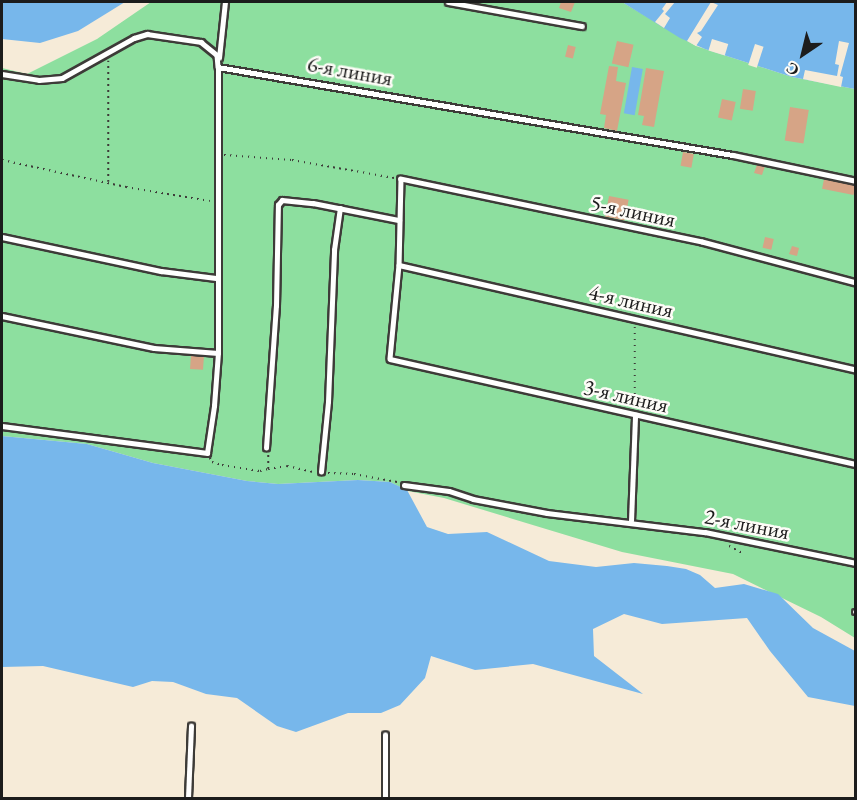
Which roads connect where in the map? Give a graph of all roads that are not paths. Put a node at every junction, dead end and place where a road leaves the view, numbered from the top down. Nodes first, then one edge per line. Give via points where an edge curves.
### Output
1 (225, 2) edge
2 (448, 2) edge
3 (582, 26) dead end
4 (218, 67) junction
5 (2, 74) edge
6 (855, 181) edge
7 (340, 208) junction
8 (399, 220) junction
9 (2, 237) edge
10 (399, 265) junction
11 (216, 278) junction
12 (855, 283) edge
13 (2, 316) edge
14 (218, 353) junction
15 (855, 370) edge
16 (635, 415) junction
17 (2, 426) edge
18 (266, 448) road end
19 (855, 464) edge
20 (321, 472) road end
21 (404, 485) road end
22 (631, 521) junction
23 (855, 563) edge
24 (191, 726) dead end
25 (385, 735) dead end
26 (188, 798) edge
27 (385, 798) edge

1 - 4 lane
2 - 3 lane
4 - 5 lane via 217,55 201,42 158,34 134,38 62,78
4 - 6 lane, 6-я линия via 733,155
4 - 11 lane
7 - 8 lane
7 - 18 lane via 282,200 278,205 276,317
7 - 20 lane
8 - 10 lane
8 - 12 lane, 5-я линия via 401,179 702,242
9 - 11 lane via 161,271
10 - 15 lane, 4-я линия
10 - 16 lane, 3-я линия via 390,359
11 - 14 lane
13 - 14 lane via 154,348
14 - 17 lane via 207,453
16 - 19 lane, 3-я линия
16 - 22 lane
21 - 22 lane, 2-я линия via 547,513
22 - 23 lane, 2-я линия
24 - 26 lane
25 - 27 lane

